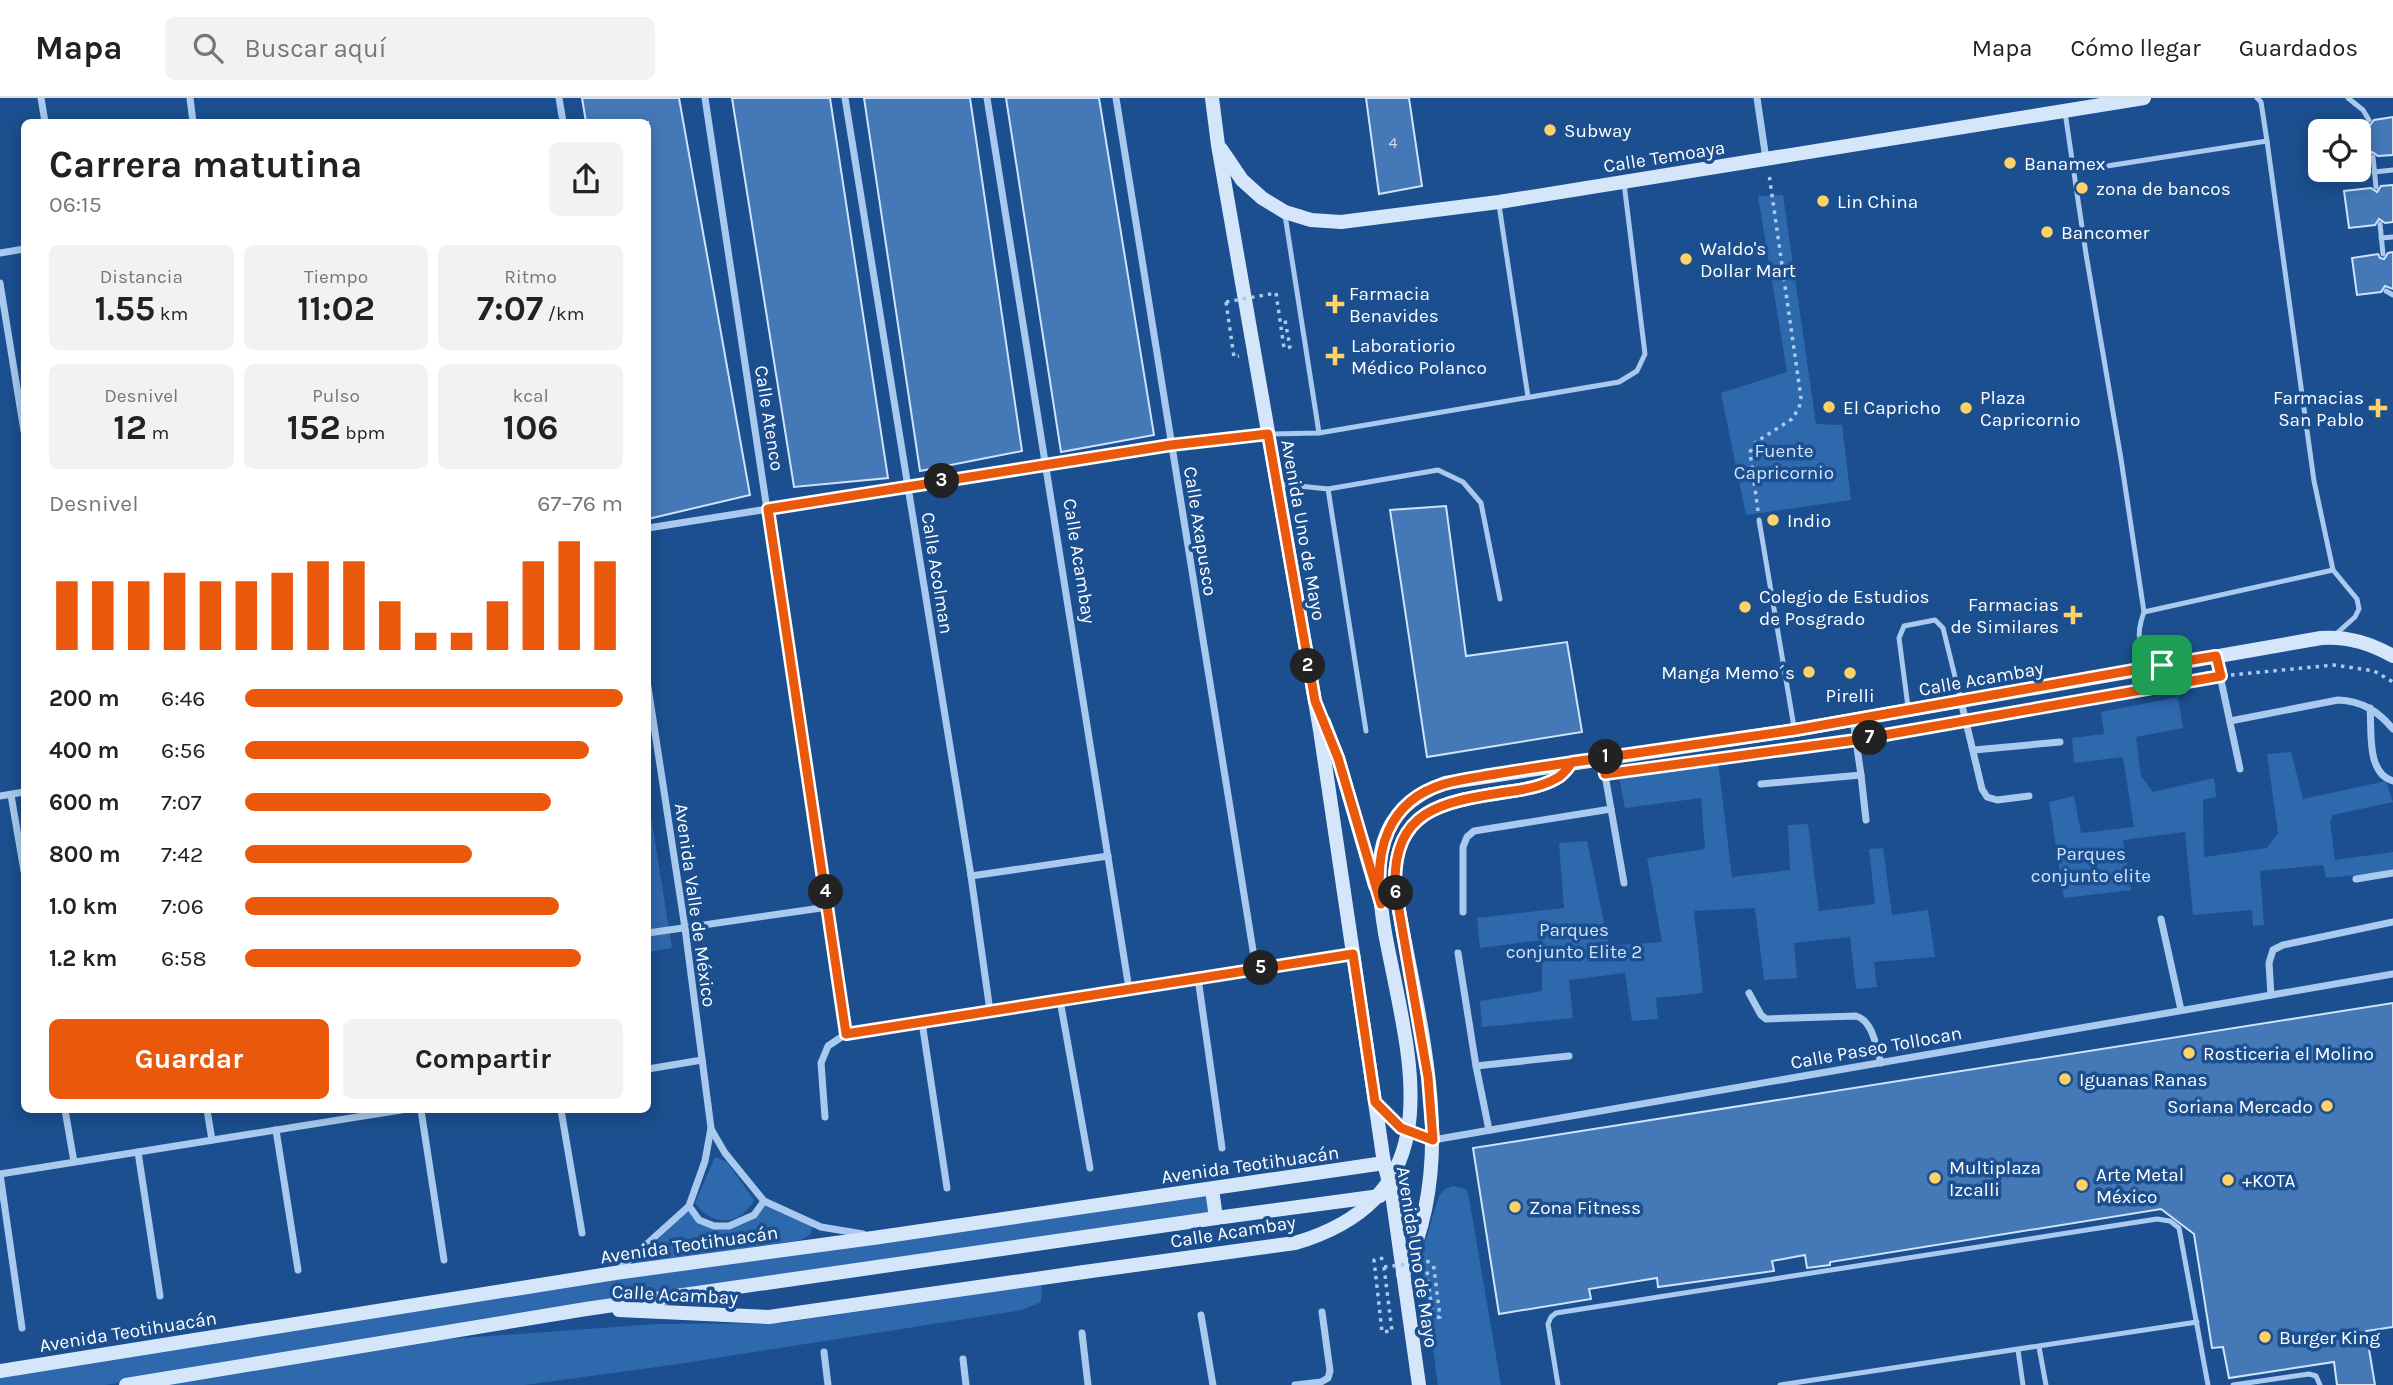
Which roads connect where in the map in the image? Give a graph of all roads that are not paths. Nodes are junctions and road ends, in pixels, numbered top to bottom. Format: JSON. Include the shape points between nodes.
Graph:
{"nodes":[{"id":1,"x":41,"y":98,"type":"edge"},
{"id":2,"x":190,"y":98,"type":"edge"},
{"id":3,"x":559,"y":98,"type":"edge"},
{"id":4,"x":705,"y":98,"type":"edge"},
{"id":5,"x":845,"y":98,"type":"edge"},
{"id":6,"x":987,"y":98,"type":"edge"},
{"id":7,"x":1116,"y":98,"type":"edge"},
{"id":8,"x":1212,"y":98,"type":"edge"},
{"id":9,"x":1757,"y":98,"type":"edge"},
{"id":10,"x":2144,"y":98,"type":"edge"},
{"id":11,"x":2257,"y":98,"type":"edge"},
{"id":12,"x":2348,"y":98,"type":"edge"},
{"id":13,"x":2065,"y":110,"type":"junction"},
{"id":14,"x":44,"y":119,"type":"edge"},
{"id":15,"x":193,"y":119,"type":"edge"},
{"id":16,"x":562,"y":119,"type":"edge"},
{"id":17,"x":2368,"y":119,"type":"edge"},
{"id":18,"x":2267,"y":141,"type":"junction"},
{"id":19,"x":1218,"y":145,"type":"junction"},
{"id":20,"x":2373,"y":157,"type":"dead end"},
{"id":21,"x":1766,"y":159,"type":"junction"},
{"id":22,"x":2393,"y":170,"type":"edge"},
{"id":23,"x":2075,"y":171,"type":"junction"},
{"id":24,"x":2374,"y":172,"type":"junction"},
{"id":25,"x":1624,"y":182,"type":"junction"},
{"id":26,"x":2376,"y":187,"type":"dead end"},
{"id":27,"x":1499,"y":202,"type":"junction"},
{"id":28,"x":1284,"y":212,"type":"junction"},
{"id":29,"x":2380,"y":224,"type":"dead end"},
{"id":30,"x":2393,"y":237,"type":"edge"},
{"id":31,"x":2381,"y":238,"type":"junction"},
{"id":32,"x":21,"y":250,"type":"edge"},
{"id":33,"x":0,"y":253,"type":"edge"},
{"id":34,"x":2383,"y":254,"type":"dead end"},
{"id":35,"x":0,"y":283,"type":"edge"},
{"id":36,"x":2386,"y":291,"type":"dead end"},
{"id":37,"x":2393,"y":295,"type":"edge"},
{"id":38,"x":1528,"y":397,"type":"junction"},
{"id":39,"x":21,"y":412,"type":"edge"},
{"id":40,"x":1319,"y":433,"type":"junction"},
{"id":41,"x":1268,"y":434,"type":"junction"},
{"id":42,"x":1171,"y":445,"type":"junction"},
{"id":43,"x":1044,"y":465,"type":"junction"},
{"id":44,"x":1277,"y":483,"type":"junction"},
{"id":45,"x":908,"y":487,"type":"junction"},
{"id":46,"x":1328,"y":489,"type":"junction"},
{"id":47,"x":768,"y":509,"type":"junction"},
{"id":48,"x":1759,"y":520,"type":"road end"},
{"id":49,"x":651,"y":528,"type":"edge"},
{"id":50,"x":2333,"y":570,"type":"junction"},
{"id":51,"x":1500,"y":598,"type":"dead end"},
{"id":52,"x":2144,"y":612,"type":"junction"},
{"id":53,"x":2332,"y":637,"type":"junction"},
{"id":54,"x":2216,"y":656,"type":"junction"},
{"id":55,"x":2393,"y":656,"type":"edge"},
{"id":56,"x":2162,"y":665,"type":"junction"},
{"id":57,"x":1315,"y":701,"type":"junction"},
{"id":58,"x":1961,"y":701,"type":"junction"},
{"id":59,"x":2370,"y":708,"type":"junction"},
{"id":60,"x":1908,"y":710,"type":"junction"},
{"id":61,"x":651,"y":711,"type":"edge"},
{"id":62,"x":1853,"y":720,"type":"junction"},
{"id":63,"x":2230,"y":721,"type":"junction"},
{"id":64,"x":2393,"y":729,"type":"edge"},
{"id":65,"x":1795,"y":730,"type":"junction"},
{"id":66,"x":1366,"y":731,"type":"dead end"},
{"id":67,"x":2060,"y":742,"type":"dead end"},
{"id":68,"x":1974,"y":750,"type":"junction"},
{"id":69,"x":1602,"y":758,"type":"junction"},
{"id":70,"x":1572,"y":762,"type":"junction"},
{"id":71,"x":2240,"y":769,"type":"dead end"},
{"id":72,"x":1861,"y":775,"type":"junction"},
{"id":73,"x":2393,"y":782,"type":"edge"},
{"id":74,"x":1761,"y":784,"type":"dead end"},
{"id":75,"x":21,"y":793,"type":"edge"},
{"id":76,"x":11,"y":795,"type":"junction"},
{"id":77,"x":0,"y":796,"type":"edge"},
{"id":78,"x":2029,"y":796,"type":"dead end"},
{"id":79,"x":1611,"y":809,"type":"junction"},
{"id":80,"x":1866,"y":820,"type":"dead end"},
{"id":81,"x":21,"y":853,"type":"edge"},
{"id":82,"x":1108,"y":856,"type":"junction"},
{"id":83,"x":2393,"y":873,"type":"edge"},
{"id":84,"x":971,"y":876,"type":"junction"},
{"id":85,"x":2356,"y":879,"type":"dead end"},
{"id":86,"x":1624,"y":883,"type":"dead end"},
{"id":87,"x":1381,"y":904,"type":"junction"},
{"id":88,"x":828,"y":907,"type":"junction"},
{"id":89,"x":1463,"y":912,"type":"dead end"},
{"id":90,"x":2161,"y":919,"type":"dead end"},
{"id":91,"x":2393,"y":922,"type":"edge"},
{"id":92,"x":685,"y":928,"type":"junction"},
{"id":93,"x":651,"y":933,"type":"edge"},
{"id":94,"x":1458,"y":953,"type":"dead end"},
{"id":95,"x":1353,"y":954,"type":"junction"},
{"id":96,"x":1256,"y":969,"type":"junction"},
{"id":97,"x":2393,"y":974,"type":"edge"},
{"id":98,"x":1198,"y":978,"type":"junction"},
{"id":99,"x":1129,"y":989,"type":"junction"},
{"id":100,"x":1749,"y":993,"type":"dead end"},
{"id":101,"x":2271,"y":995,"type":"junction"},
{"id":102,"x":1060,"y":1000,"type":"junction"},
{"id":103,"x":2182,"y":1010,"type":"junction"},
{"id":104,"x":990,"y":1011,"type":"junction"},
{"id":105,"x":922,"y":1022,"type":"junction"},
{"id":106,"x":846,"y":1034,"type":"junction"},
{"id":107,"x":1569,"y":1056,"type":"dead end"},
{"id":108,"x":702,"y":1060,"type":"junction"},
{"id":109,"x":1881,"y":1063,"type":"junction"},
{"id":110,"x":1476,"y":1066,"type":"junction"},
{"id":111,"x":651,"y":1068,"type":"edge"},
{"id":112,"x":1375,"y":1102,"type":"junction"},
{"id":113,"x":66,"y":1113,"type":"edge"},
{"id":114,"x":208,"y":1113,"type":"edge"},
{"id":115,"x":354,"y":1113,"type":"edge"},
{"id":116,"x":421,"y":1113,"type":"edge"},
{"id":117,"x":562,"y":1113,"type":"edge"},
{"id":118,"x":825,"y":1118,"type":"dead end"},
{"id":119,"x":711,"y":1128,"type":"junction"},
{"id":120,"x":276,"y":1130,"type":"junction"},
{"id":121,"x":1489,"y":1130,"type":"junction"},
{"id":122,"x":212,"y":1140,"type":"junction"},
{"id":123,"x":1433,"y":1140,"type":"junction"},
{"id":124,"x":1222,"y":1148,"type":"dead end"},
{"id":125,"x":138,"y":1152,"type":"junction"},
{"id":126,"x":74,"y":1162,"type":"junction"},
{"id":127,"x":1384,"y":1163,"type":"junction"},
{"id":128,"x":1090,"y":1168,"type":"dead end"},
{"id":129,"x":0,"y":1174,"type":"edge"},
{"id":130,"x":947,"y":1188,"type":"dead end"},
{"id":131,"x":1212,"y":1189,"type":"junction"},
{"id":132,"x":1392,"y":1194,"type":"junction"},
{"id":133,"x":764,"y":1201,"type":"junction"},
{"id":134,"x":688,"y":1206,"type":"junction"},
{"id":135,"x":1216,"y":1218,"type":"junction"},
{"id":136,"x":582,"y":1233,"type":"dead end"},
{"id":137,"x":880,"y":1237,"type":"junction"},
{"id":138,"x":444,"y":1260,"type":"dead end"},
{"id":139,"x":298,"y":1270,"type":"dead end"},
{"id":140,"x":615,"y":1273,"type":"junction"},
{"id":141,"x":1403,"y":1274,"type":"junction"},
{"id":142,"x":160,"y":1296,"type":"dead end"},
{"id":143,"x":586,"y":1309,"type":"junction"},
{"id":144,"x":1322,"y":1312,"type":"dead end"},
{"id":145,"x":1201,"y":1315,"type":"dead end"},
{"id":146,"x":2197,"y":1322,"type":"junction"},
{"id":147,"x":22,"y":1328,"type":"dead end"},
{"id":148,"x":1082,"y":1333,"type":"dead end"},
{"id":149,"x":2039,"y":1347,"type":"junction"},
{"id":150,"x":2018,"y":1350,"type":"junction"},
{"id":151,"x":824,"y":1352,"type":"dead end"},
{"id":152,"x":963,"y":1359,"type":"dead end"},
{"id":153,"x":0,"y":1371,"type":"edge"},
{"id":154,"x":1823,"y":1382,"type":"edge"},
{"id":155,"x":1805,"y":1384,"type":"edge"},
{"id":156,"x":126,"y":1385,"type":"edge"},
{"id":157,"x":828,"y":1385,"type":"edge"},
{"id":158,"x":966,"y":1385,"type":"edge"},
{"id":159,"x":1088,"y":1385,"type":"edge"},
{"id":160,"x":1213,"y":1385,"type":"edge"},
{"id":161,"x":1295,"y":1385,"type":"edge"},
{"id":162,"x":1419,"y":1385,"type":"edge"},
{"id":163,"x":1558,"y":1385,"type":"edge"},
{"id":164,"x":1780,"y":1385,"type":"edge"},
{"id":165,"x":2023,"y":1385,"type":"edge"},
{"id":166,"x":2046,"y":1385,"type":"edge"},
{"id":167,"x":2207,"y":1385,"type":"edge"},
{"id":168,"x":2233,"y":1385,"type":"edge"},
{"id":169,"x":2320,"y":1385,"type":"edge"}],
"edges":[{"from":1,"to":14,"type":"street"},
{"from":2,"to":15,"type":"street"},
{"from":3,"to":16,"type":"street"},
{"from":4,"to":47,"type":"street","name":"Calle Atenco"},
{"from":5,"to":45,"type":"street","name":"Calle Acolman"},
{"from":6,"to":43,"type":"street","name":"Calle Acambay"},
{"from":7,"to":42,"type":"street","name":"Calle Axapusco"},
{"from":8,"to":19,"type":"main road","name":"Avenida Uno de Mayo"},
{"from":9,"to":21,"type":"street"},
{"from":10,"to":13,"type":"main road","name":"Calle Temoaya"},
{"from":11,"to":18,"type":"lane"},
{"from":12,"to":17,"type":"lane"},
{"from":13,"to":21,"type":"main road","name":"Calle Temoaya"},
{"from":13,"to":23,"type":"lane"},
{"from":18,"to":23,"type":"lane"},
{"from":18,"to":50,"type":"lane","via":[[2314,481]]},
{"from":19,"to":28,"type":"main road","name":"Calle Temoaya","via":[[1242,180]]},
{"from":19,"to":41,"type":"main road","name":"Avenida Uno de Mayo"},
{"from":20,"to":24,"type":"lane"},
{"from":21,"to":25,"type":"main road","name":"Calle Temoaya"},
{"from":22,"to":24,"type":"lane"},
{"from":23,"to":52,"type":"lane"},
{"from":24,"to":26,"type":"lane"},
{"from":25,"to":27,"type":"main road","name":"Calle Temoaya"},
{"from":25,"to":38,"type":"lane","via":[[1645,354],[1637,371],[1619,382]]},
{"from":27,"to":28,"type":"main road","name":"Calle Temoaya","via":[[1341,222]]},
{"from":27,"to":38,"type":"lane"},
{"from":28,"to":40,"type":"lane"},
{"from":29,"to":31,"type":"lane"},
{"from":30,"to":31,"type":"lane"},
{"from":31,"to":34,"type":"lane"},
{"from":32,"to":33,"type":"street"},
{"from":35,"to":39,"type":"street"},
{"from":36,"to":37,"type":"lane"},
{"from":38,"to":40,"type":"lane"},
{"from":40,"to":41,"type":"lane"},
{"from":41,"to":42,"type":"street"},
{"from":41,"to":44,"type":"main road","name":"Avenida Uno de Mayo"},
{"from":42,"to":43,"type":"street"},
{"from":42,"to":96,"type":"street","name":"Calle Axapusco"},
{"from":43,"to":45,"type":"street"},
{"from":43,"to":82,"type":"street","name":"Calle Acambay"},
{"from":44,"to":46,"type":"lane"},
{"from":44,"to":57,"type":"main road","name":"Avenida Uno de Mayo"},
{"from":45,"to":47,"type":"street"},
{"from":45,"to":84,"type":"street","name":"Calle Acolman"},
{"from":46,"to":51,"type":"lane","via":[[1437,470],[1463,482],[1481,503]]},
{"from":46,"to":66,"type":"lane"},
{"from":47,"to":49,"type":"street"},
{"from":47,"to":88,"type":"street","name":"Calle Atenco"},
{"from":48,"to":65,"type":"lane"},
{"from":50,"to":52,"type":"lane"},
{"from":50,"to":53,"type":"lane","via":[[2357,599],[2359,609]]},
{"from":52,"to":56,"type":"lane","via":[[2138,637]]},
{"from":53,"to":54,"type":"main road","name":"Calle Acambay"},
{"from":53,"to":55,"type":"main road","name":"Calle Acambay","via":[[2358,641]]},
{"from":54,"to":56,"type":"main road","name":"Calle Acambay"},
{"from":54,"to":63,"type":"street"},
{"from":56,"to":58,"type":"main road","name":"Calle Acambay"},
{"from":57,"to":87,"type":"main road","via":[[1338,758]]},
{"from":57,"to":95,"type":"main road","name":"Avenida Uno de Mayo"},
{"from":58,"to":60,"type":"main road","name":"Calle Acambay"},
{"from":58,"to":60,"type":"lane","via":[[1943,628],[1935,620],[1904,626],[1899,638]]},
{"from":58,"to":68,"type":"street"},
{"from":59,"to":63,"type":"street","via":[[2338,700]]},
{"from":59,"to":64,"type":"street"},
{"from":59,"to":73,"type":"street","via":[[2374,763],[2379,773]]},
{"from":60,"to":62,"type":"main road","name":"Calle Acambay"},
{"from":61,"to":92,"type":"street","name":"Avenida Valle de México"},
{"from":62,"to":65,"type":"main road","name":"Calle Acambay"},
{"from":62,"to":72,"type":"street"},
{"from":63,"to":71,"type":"street"},
{"from":65,"to":69,"type":"main road","name":"Calle Acambay"},
{"from":67,"to":68,"type":"street"},
{"from":68,"to":78,"type":"street","via":[[1987,797]]},
{"from":69,"to":70,"type":"main road","name":"Calle Acambay"},
{"from":69,"to":79,"type":"street"},
{"from":70,"to":87,"type":"main road","name":"Calle Acambay","via":[[1445,783],[1408,803],[1392,821],[1382,847]]},
{"from":70,"to":123,"type":"main road","via":[[1560,777],[1544,784],[1436,807],[1412,826],[1400,848],[1395,887],[1428,1077]]},
{"from":72,"to":74,"type":"street"},
{"from":72,"to":80,"type":"street"},
{"from":75,"to":76,"type":"street"},
{"from":76,"to":77,"type":"street"},
{"from":76,"to":81,"type":"street"},
{"from":79,"to":86,"type":"street"},
{"from":79,"to":89,"type":"street","via":[[1474,831],[1463,847]]},
{"from":82,"to":84,"type":"street"},
{"from":82,"to":99,"type":"street","name":"Calle Acambay"},
{"from":83,"to":85,"type":"street"},
{"from":84,"to":104,"type":"street","name":"Calle Acolman"},
{"from":87,"to":143,"type":"main road","name":"Calle Acambay","bridge":true,"via":[[1410,1067],[1408,1136],[1386,1184],[1359,1212],[1328,1231],[1295,1243],[769,1317]]},
{"from":88,"to":92,"type":"street"},
{"from":88,"to":106,"type":"street","name":"Calle Atenco"},
{"from":90,"to":103,"type":"street"},
{"from":91,"to":101,"type":"street","via":[[2273,950]]},
{"from":92,"to":93,"type":"street"},
{"from":92,"to":108,"type":"street","name":"Avenida Valle de México"},
{"from":94,"to":110,"type":"street"},
{"from":95,"to":96,"type":"street"},
{"from":95,"to":112,"type":"main road","name":"Avenida Uno de Mayo"},
{"from":96,"to":98,"type":"street"},
{"from":97,"to":101,"type":"street","name":"Calle Paseo Tollocan"},
{"from":98,"to":99,"type":"street"},
{"from":98,"to":124,"type":"street"},
{"from":99,"to":102,"type":"street"},
{"from":100,"to":109,"type":"street","via":[[1766,1019],[1864,1018]]},
{"from":101,"to":103,"type":"street","name":"Calle Paseo Tollocan"},
{"from":102,"to":104,"type":"street"},
{"from":102,"to":128,"type":"street"},
{"from":103,"to":109,"type":"street","name":"Calle Paseo Tollocan"},
{"from":104,"to":105,"type":"street"},
{"from":105,"to":106,"type":"street"},
{"from":105,"to":130,"type":"street"},
{"from":106,"to":118,"type":"street","via":[[828,1046],[821,1063]]},
{"from":107,"to":110,"type":"street"},
{"from":108,"to":111,"type":"street"},
{"from":108,"to":119,"type":"street","name":"Avenida Valle de México"},
{"from":109,"to":121,"type":"street","name":"Calle Paseo Tollocan"},
{"from":110,"to":121,"type":"street"},
{"from":112,"to":123,"type":"street","via":[[1401,1128]]},
{"from":112,"to":127,"type":"main road","name":"Avenida Uno de Mayo"},
{"from":113,"to":126,"type":"street"},
{"from":114,"to":122,"type":"street"},
{"from":115,"to":120,"type":"street"},
{"from":116,"to":138,"type":"street"},
{"from":117,"to":136,"type":"street"},
{"from":119,"to":133,"type":"street","name":"Avenida Valle de México"},
{"from":119,"to":134,"type":"street","name":"Avenida Valle de México","via":[[705,1161]]},
{"from":120,"to":122,"type":"street"},
{"from":120,"to":139,"type":"street"},
{"from":121,"to":123,"type":"street","name":"Calle Paseo Tollocan"},
{"from":122,"to":125,"type":"street"},
{"from":123,"to":141,"type":"main road","via":[[1419,1236]]},
{"from":125,"to":126,"type":"street"},
{"from":125,"to":142,"type":"street"},
{"from":126,"to":129,"type":"street"},
{"from":127,"to":131,"type":"main road","name":"Avenida Teotihuacán"},
{"from":127,"to":132,"type":"main road","name":"Avenida Uno de Mayo"},
{"from":129,"to":147,"type":"street"},
{"from":131,"to":135,"type":"main road"},
{"from":131,"to":137,"type":"main road","name":"Avenida Teotihuacán"},
{"from":132,"to":135,"type":"main road"},
{"from":132,"to":141,"type":"main road","name":"Avenida Uno de Mayo"},
{"from":133,"to":134,"type":"street","via":[[754,1214],[729,1226],[699,1220]]},
{"from":133,"to":137,"type":"street","name":"Avenida Valle de México","via":[[821,1227]]},
{"from":134,"to":140,"type":"street","name":"Avenida Valle de México"},
{"from":135,"to":143,"type":"main road"},
{"from":137,"to":140,"type":"main road","name":"Avenida Teotihuacán"},
{"from":140,"to":153,"type":"main road","name":"Avenida Teotihuacán"},
{"from":141,"to":162,"type":"main road","name":"Avenida Uno de Mayo"},
{"from":143,"to":156,"type":"main road"},
{"from":144,"to":161,"type":"street","via":[[1328,1378]]},
{"from":145,"to":160,"type":"street"},
{"from":146,"to":149,"type":"lane"},
{"from":146,"to":163,"type":"lane","via":[[2179,1228],[2157,1219],[1556,1313],[1548,1324]]},
{"from":146,"to":167,"type":"lane"},
{"from":148,"to":159,"type":"street"},
{"from":149,"to":150,"type":"lane"},
{"from":149,"to":166,"type":"lane"},
{"from":150,"to":154,"type":"lane"},
{"from":150,"to":165,"type":"lane"},
{"from":151,"to":157,"type":"street"},
{"from":152,"to":158,"type":"street"},
{"from":154,"to":155,"type":"lane"},
{"from":155,"to":164,"type":"lane"},
{"from":168,"to":169,"type":"lane","via":[[2309,1374],[2316,1376]]}]}
